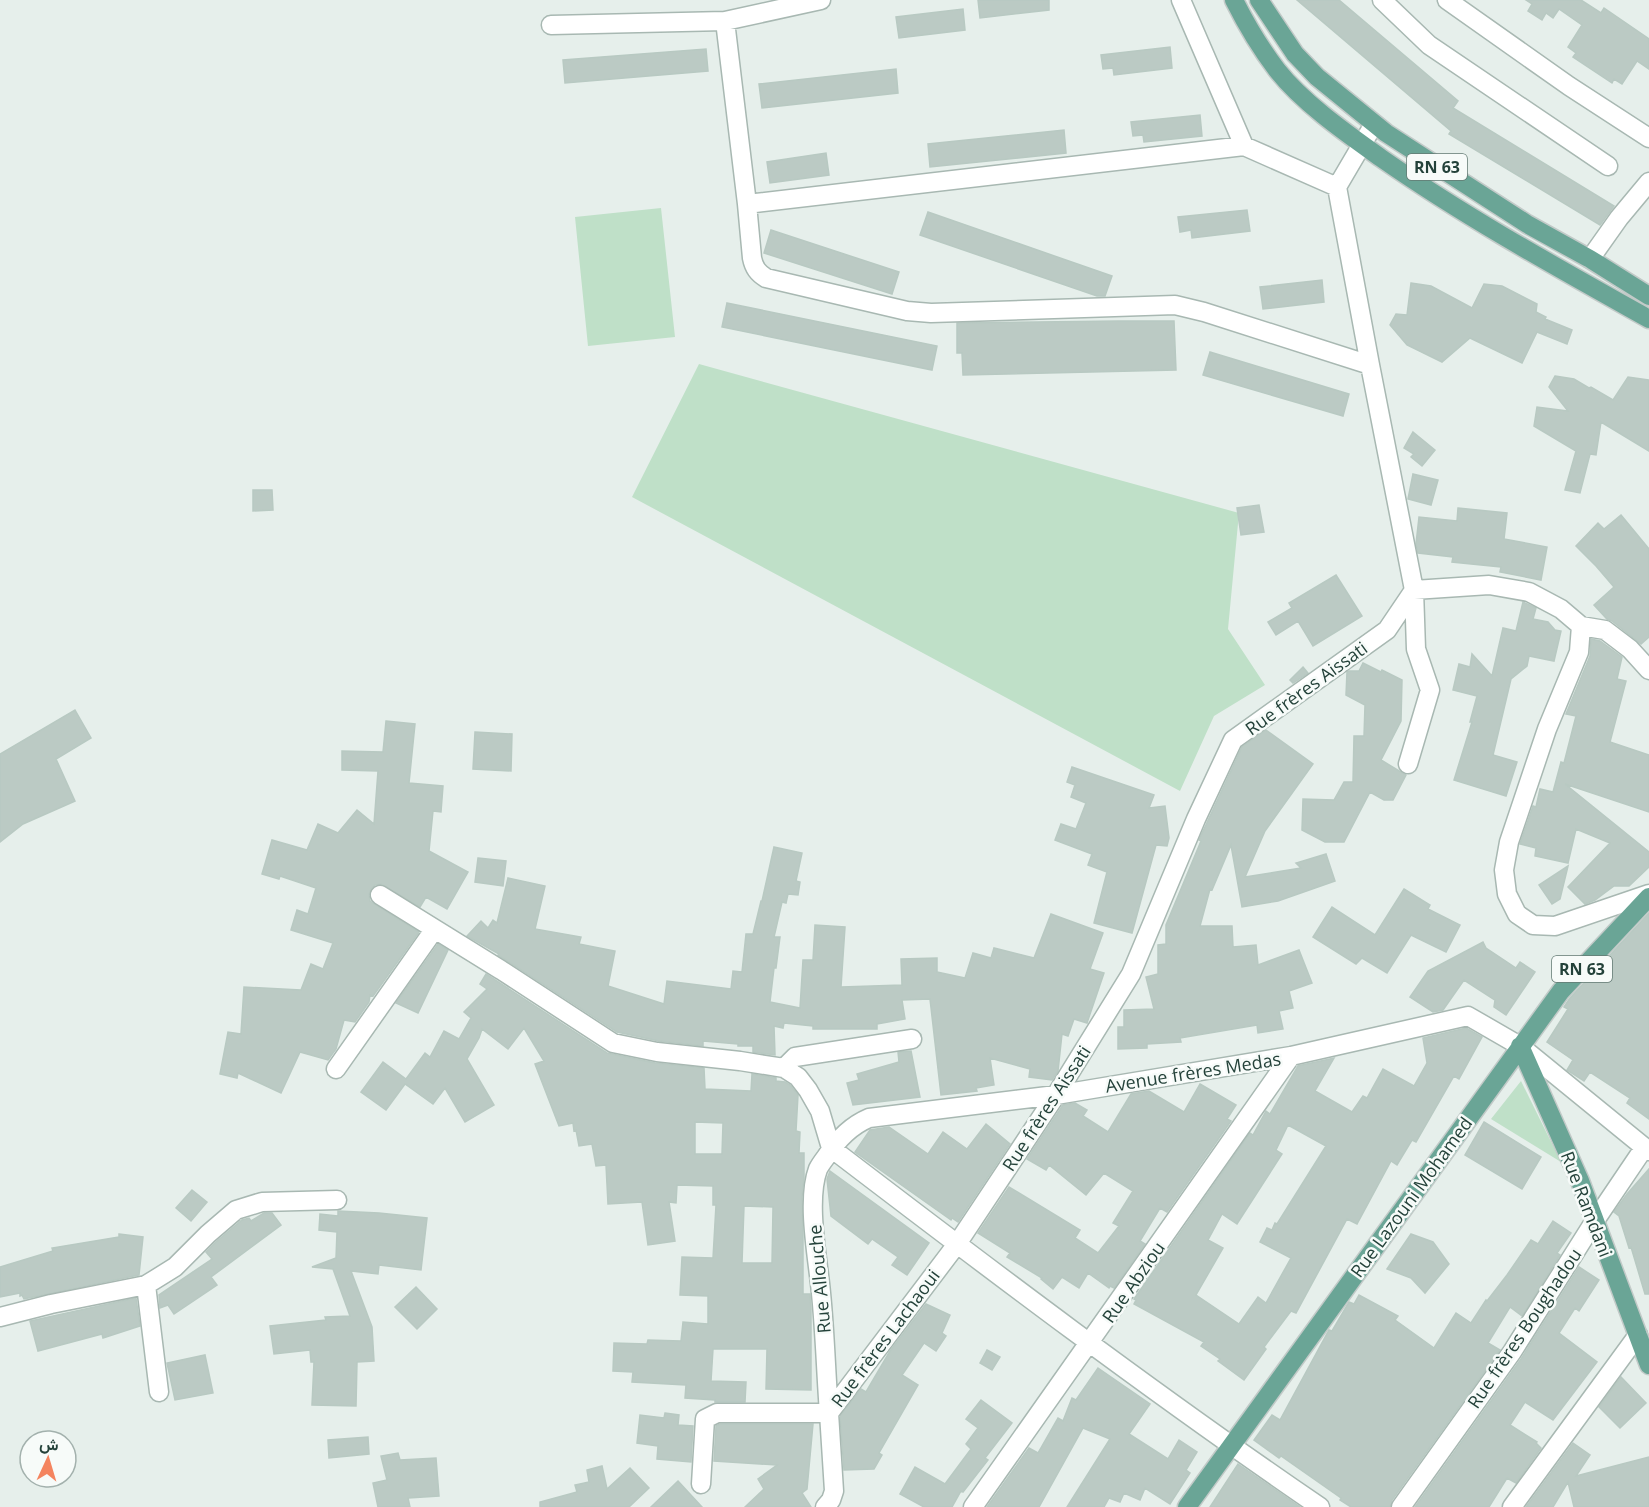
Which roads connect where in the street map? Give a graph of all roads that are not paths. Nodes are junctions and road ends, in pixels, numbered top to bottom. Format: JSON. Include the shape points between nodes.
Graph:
{"nodes":[{"id":1,"x":821,"y":0,"type":"edge"},
{"id":2,"x":1181,"y":0,"type":"edge"},
{"id":3,"x":1234,"y":0,"type":"edge"},
{"id":4,"x":1258,"y":0,"type":"edge"},
{"id":5,"x":1382,"y":0,"type":"edge"},
{"id":6,"x":1447,"y":0,"type":"edge"},
{"id":7,"x":724,"y":21,"type":"junction"},
{"id":8,"x":551,"y":25,"type":"dead end"},
{"id":9,"x":1374,"y":124,"type":"junction"},
{"id":10,"x":1649,"y":138,"type":"edge"},
{"id":11,"x":1362,"y":144,"type":"junction"},
{"id":12,"x":1244,"y":146,"type":"junction"},
{"id":13,"x":1608,"y":166,"type":"dead end"},
{"id":14,"x":1649,"y":182,"type":"edge"},
{"id":15,"x":1337,"y":187,"type":"junction"},
{"id":16,"x":747,"y":204,"type":"junction"},
{"id":17,"x":1590,"y":259,"type":"junction"},
{"id":18,"x":1649,"y":296,"type":"edge"},
{"id":19,"x":1649,"y":319,"type":"edge"},
{"id":20,"x":1370,"y":365,"type":"junction"},
{"id":21,"x":1414,"y":590,"type":"junction"},
{"id":22,"x":1581,"y":626,"type":"junction"},
{"id":23,"x":1649,"y":670,"type":"edge"},
{"id":24,"x":1408,"y":764,"type":"dead end"},
{"id":25,"x":380,"y":895,"type":"dead end"},
{"id":26,"x":1649,"y":896,"type":"edge"},
{"id":27,"x":434,"y":930,"type":"junction"},
{"id":28,"x":912,"y":1039,"type":"dead end"},
{"id":29,"x":1520,"y":1046,"type":"junction"},
{"id":30,"x":1291,"y":1056,"type":"junction"},
{"id":31,"x":336,"y":1068,"type":"dead end"},
{"id":32,"x":784,"y":1068,"type":"junction"},
{"id":33,"x":1056,"y":1095,"type":"junction"},
{"id":34,"x":831,"y":1148,"type":"junction"},
{"id":35,"x":1647,"y":1149,"type":"edge"},
{"id":36,"x":337,"y":1200,"type":"dead end"},
{"id":37,"x":1594,"y":1222,"type":"junction"},
{"id":38,"x":957,"y":1244,"type":"junction"},
{"id":39,"x":146,"y":1285,"type":"junction"},
{"id":40,"x":0,"y":1317,"type":"edge"},
{"id":41,"x":1638,"y":1335,"type":"junction"},
{"id":42,"x":1089,"y":1344,"type":"junction"},
{"id":43,"x":1649,"y":1365,"type":"edge"},
{"id":44,"x":159,"y":1392,"type":"dead end"},
{"id":45,"x":829,"y":1413,"type":"junction"},
{"id":46,"x":1231,"y":1446,"type":"junction"},
{"id":47,"x":701,"y":1484,"type":"dead end"},
{"id":48,"x":825,"y":1507,"type":"edge"},
{"id":49,"x":973,"y":1507,"type":"edge"},
{"id":50,"x":1187,"y":1507,"type":"edge"},
{"id":51,"x":1320,"y":1507,"type":"edge"},
{"id":52,"x":1401,"y":1507,"type":"edge"},
{"id":53,"x":1512,"y":1507,"type":"edge"}],
"edges":[{"from":1,"to":7,"type":"street"},
{"from":2,"to":12,"type":"street"},
{"from":3,"to":11,"type":"main road","via":[[1278,71]]},
{"from":4,"to":9,"type":"main road","number":"RN 63","via":[[1295,54]]},
{"from":5,"to":13,"type":"street","via":[[1429,45]]},
{"from":6,"to":10,"type":"street"},
{"from":7,"to":8,"type":"street"},
{"from":7,"to":16,"type":"street"},
{"from":9,"to":11,"type":"street"},
{"from":9,"to":17,"type":"main road","number":"RN 63","via":[[1527,224]]},
{"from":11,"to":15,"type":"street"},
{"from":11,"to":19,"type":"main road","via":[[1497,233]]},
{"from":12,"to":15,"type":"street"},
{"from":12,"to":16,"type":"street"},
{"from":14,"to":17,"type":"street"},
{"from":15,"to":20,"type":"street"},
{"from":16,"to":20,"type":"street","via":[[754,266],[775,281],[931,314],[1175,305]]},
{"from":17,"to":18,"type":"main road","number":"RN 63"},
{"from":20,"to":21,"type":"street"},
{"from":21,"to":22,"type":"street","via":[[1489,585],[1529,592],[1561,609]]},
{"from":21,"to":24,"type":"street","via":[[1416,650],[1430,690]]},
{"from":21,"to":33,"type":"street","name":"Rue frères Aissati","via":[[1387,630],[1233,740],[1131,974]]},
{"from":22,"to":23,"type":"street","via":[[1605,630]]},
{"from":22,"to":26,"type":"street","via":[[1579,652],[1547,729],[1509,842],[1503,870],[1508,894],[1517,914],[1533,925],[1555,926]]},
{"from":25,"to":27,"type":"street"},
{"from":26,"to":29,"type":"main road","name":"Rue Lazouni Mohamed","number":"RN 63","via":[[1561,991]]},
{"from":27,"to":31,"type":"street"},
{"from":27,"to":32,"type":"street","via":[[613,1043]]},
{"from":28,"to":32,"type":"street","via":[[795,1057]]},
{"from":29,"to":30,"type":"street","name":"Avenue frères Medas","via":[[1468,1016]]},
{"from":29,"to":35,"type":"street","name":"Avenue frères Medas"},
{"from":29,"to":37,"type":"main road","name":"Rue Ramdani"},
{"from":29,"to":46,"type":"main road","name":"Rue Lazouni Mohamed"},
{"from":30,"to":33,"type":"street","name":"Avenue frères Medas"},
{"from":30,"to":42,"type":"street","name":"Rue Abziou"},
{"from":32,"to":34,"type":"street","via":[[798,1077],[812,1097]]},
{"from":33,"to":34,"type":"street","name":"Avenue frères Medas","via":[[869,1118],[849,1129]]},
{"from":33,"to":38,"type":"street","name":"Rue frères Aissati"},
{"from":34,"to":38,"type":"street"},
{"from":34,"to":45,"type":"street","name":"Rue Allouche","via":[[818,1168],[813,1216]]},
{"from":35,"to":37,"type":"street","name":"Rue frères Boughadou"},
{"from":36,"to":39,"type":"street","via":[[262,1202],[236,1210],[175,1267]]},
{"from":37,"to":41,"type":"main road","name":"Rue Ramdani"},
{"from":37,"to":52,"type":"street","name":"Rue frères Boughadou","via":[[1512,1352]]},
{"from":38,"to":42,"type":"street"},
{"from":38,"to":45,"type":"street","name":"Rue frères Lachaoui"},
{"from":39,"to":40,"type":"street"},
{"from":39,"to":44,"type":"street"},
{"from":41,"to":43,"type":"main road","name":"Rue Ramdani"},
{"from":41,"to":53,"type":"street"},
{"from":42,"to":46,"type":"street"},
{"from":42,"to":49,"type":"street","name":"Rue Abziou"},
{"from":45,"to":47,"type":"street","via":[[711,1415],[705,1419]]},
{"from":45,"to":48,"type":"street","name":"Rue frères Lachaoui","via":[[834,1491]]},
{"from":46,"to":50,"type":"main road","name":"Rue Lazouni Mohamed"},
{"from":46,"to":51,"type":"street"}]}
